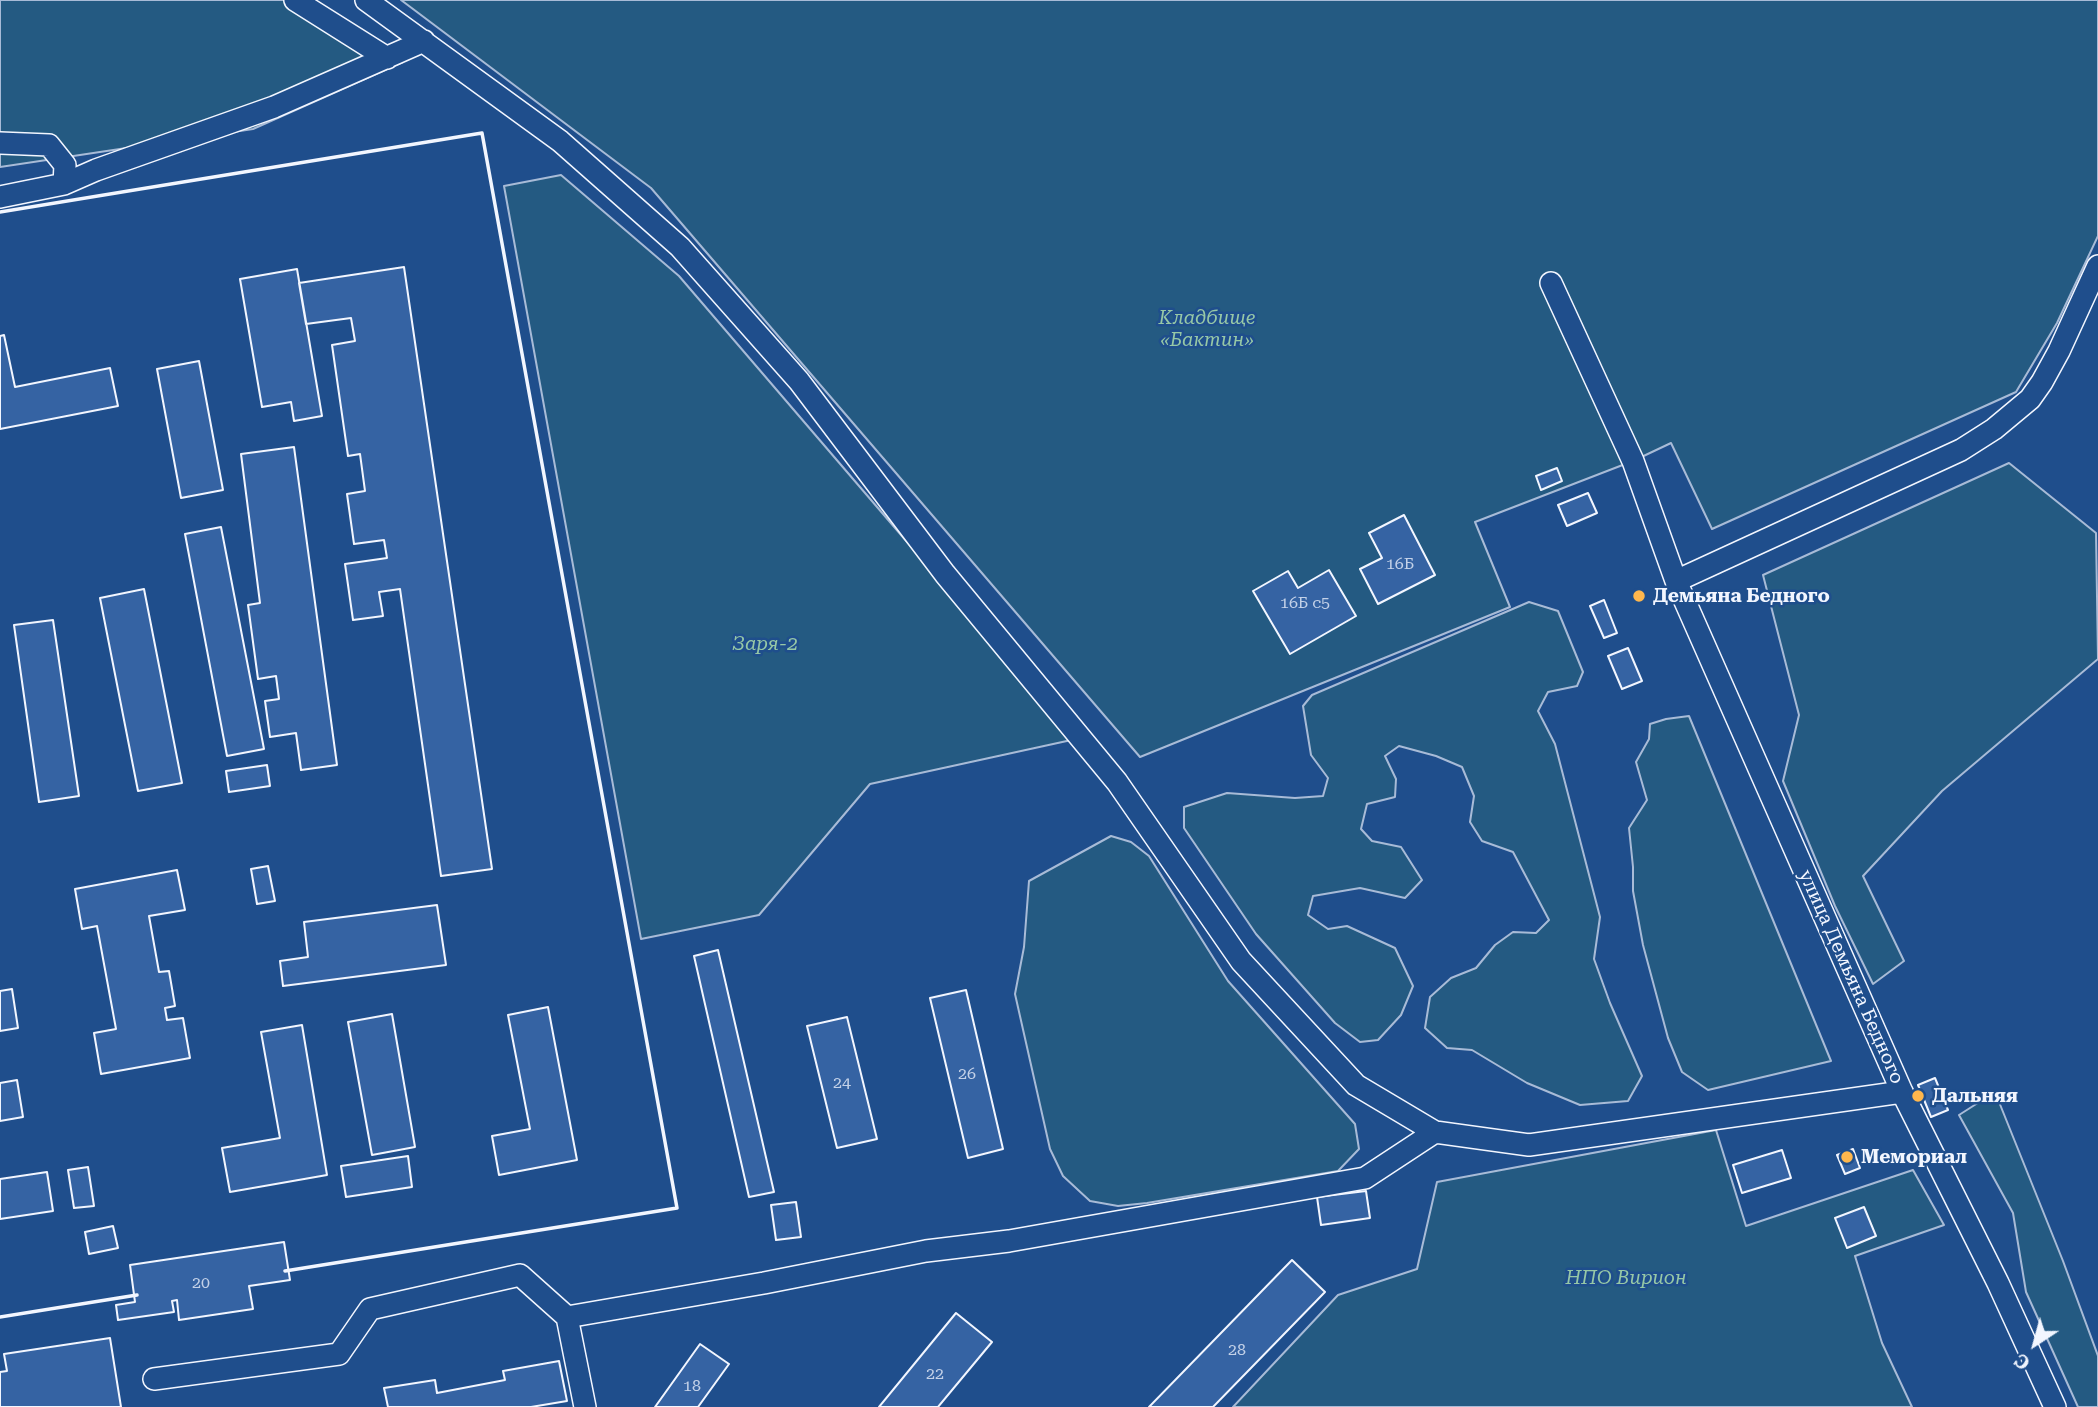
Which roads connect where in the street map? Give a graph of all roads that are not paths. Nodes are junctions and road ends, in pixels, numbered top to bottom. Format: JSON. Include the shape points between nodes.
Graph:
{"nodes":[{"id":1,"x":295,"y":0,"type":"edge"},
{"id":2,"x":366,"y":0,"type":"edge"},
{"id":3,"x":424,"y":41,"type":"junction"},
{"id":4,"x":387,"y":58,"type":"junction"},
{"id":5,"x":0,"y":143,"type":"edge"},
{"id":6,"x":64,"y":184,"type":"junction"},
{"id":7,"x":0,"y":197,"type":"edge"},
{"id":8,"x":2098,"y":266,"type":"edge"},
{"id":9,"x":1551,"y":283,"type":"dead end"},
{"id":10,"x":1676,"y":581,"type":"junction"},
{"id":11,"x":1902,"y":1092,"type":"junction"},
{"id":12,"x":1435,"y":1132,"type":"junction"},
{"id":13,"x":567,"y":1317,"type":"junction"},
{"id":14,"x":154,"y":1379,"type":"dead end"},
{"id":15,"x":585,"y":1407,"type":"edge"},
{"id":16,"x":2055,"y":1407,"type":"edge"}],
"edges":[{"from":1,"to":4,"type":"street"},
{"from":2,"to":3,"type":"street"},
{"from":3,"to":4,"type":"street"},
{"from":3,"to":12,"type":"street","via":[[560,141],[680,247],[799,381],[945,573],[1117,782],[1241,961],[1356,1085]]},
{"from":4,"to":6,"type":"street","via":[[274,107]]},
{"from":5,"to":6,"type":"street","via":[[49,145],[65,165]]},
{"from":6,"to":7,"type":"street"},
{"from":8,"to":10,"type":"street","via":[[2042,382],[1994,429],[1961,450]]},
{"from":9,"to":10,"type":"street","name":"улица Демьяна Бедного","via":[[1633,461]]},
{"from":10,"to":11,"type":"street","name":"улица Демьяна Бедного"},
{"from":11,"to":12,"type":"street","via":[[1529,1145]]},
{"from":11,"to":16,"type":"street","name":"улица Демьяна Бедного"},
{"from":12,"to":13,"type":"street","via":[[1365,1178]]},
{"from":13,"to":14,"type":"street","via":[[520,1275],[370,1309],[339,1354]]},
{"from":13,"to":15,"type":"street"}]}
